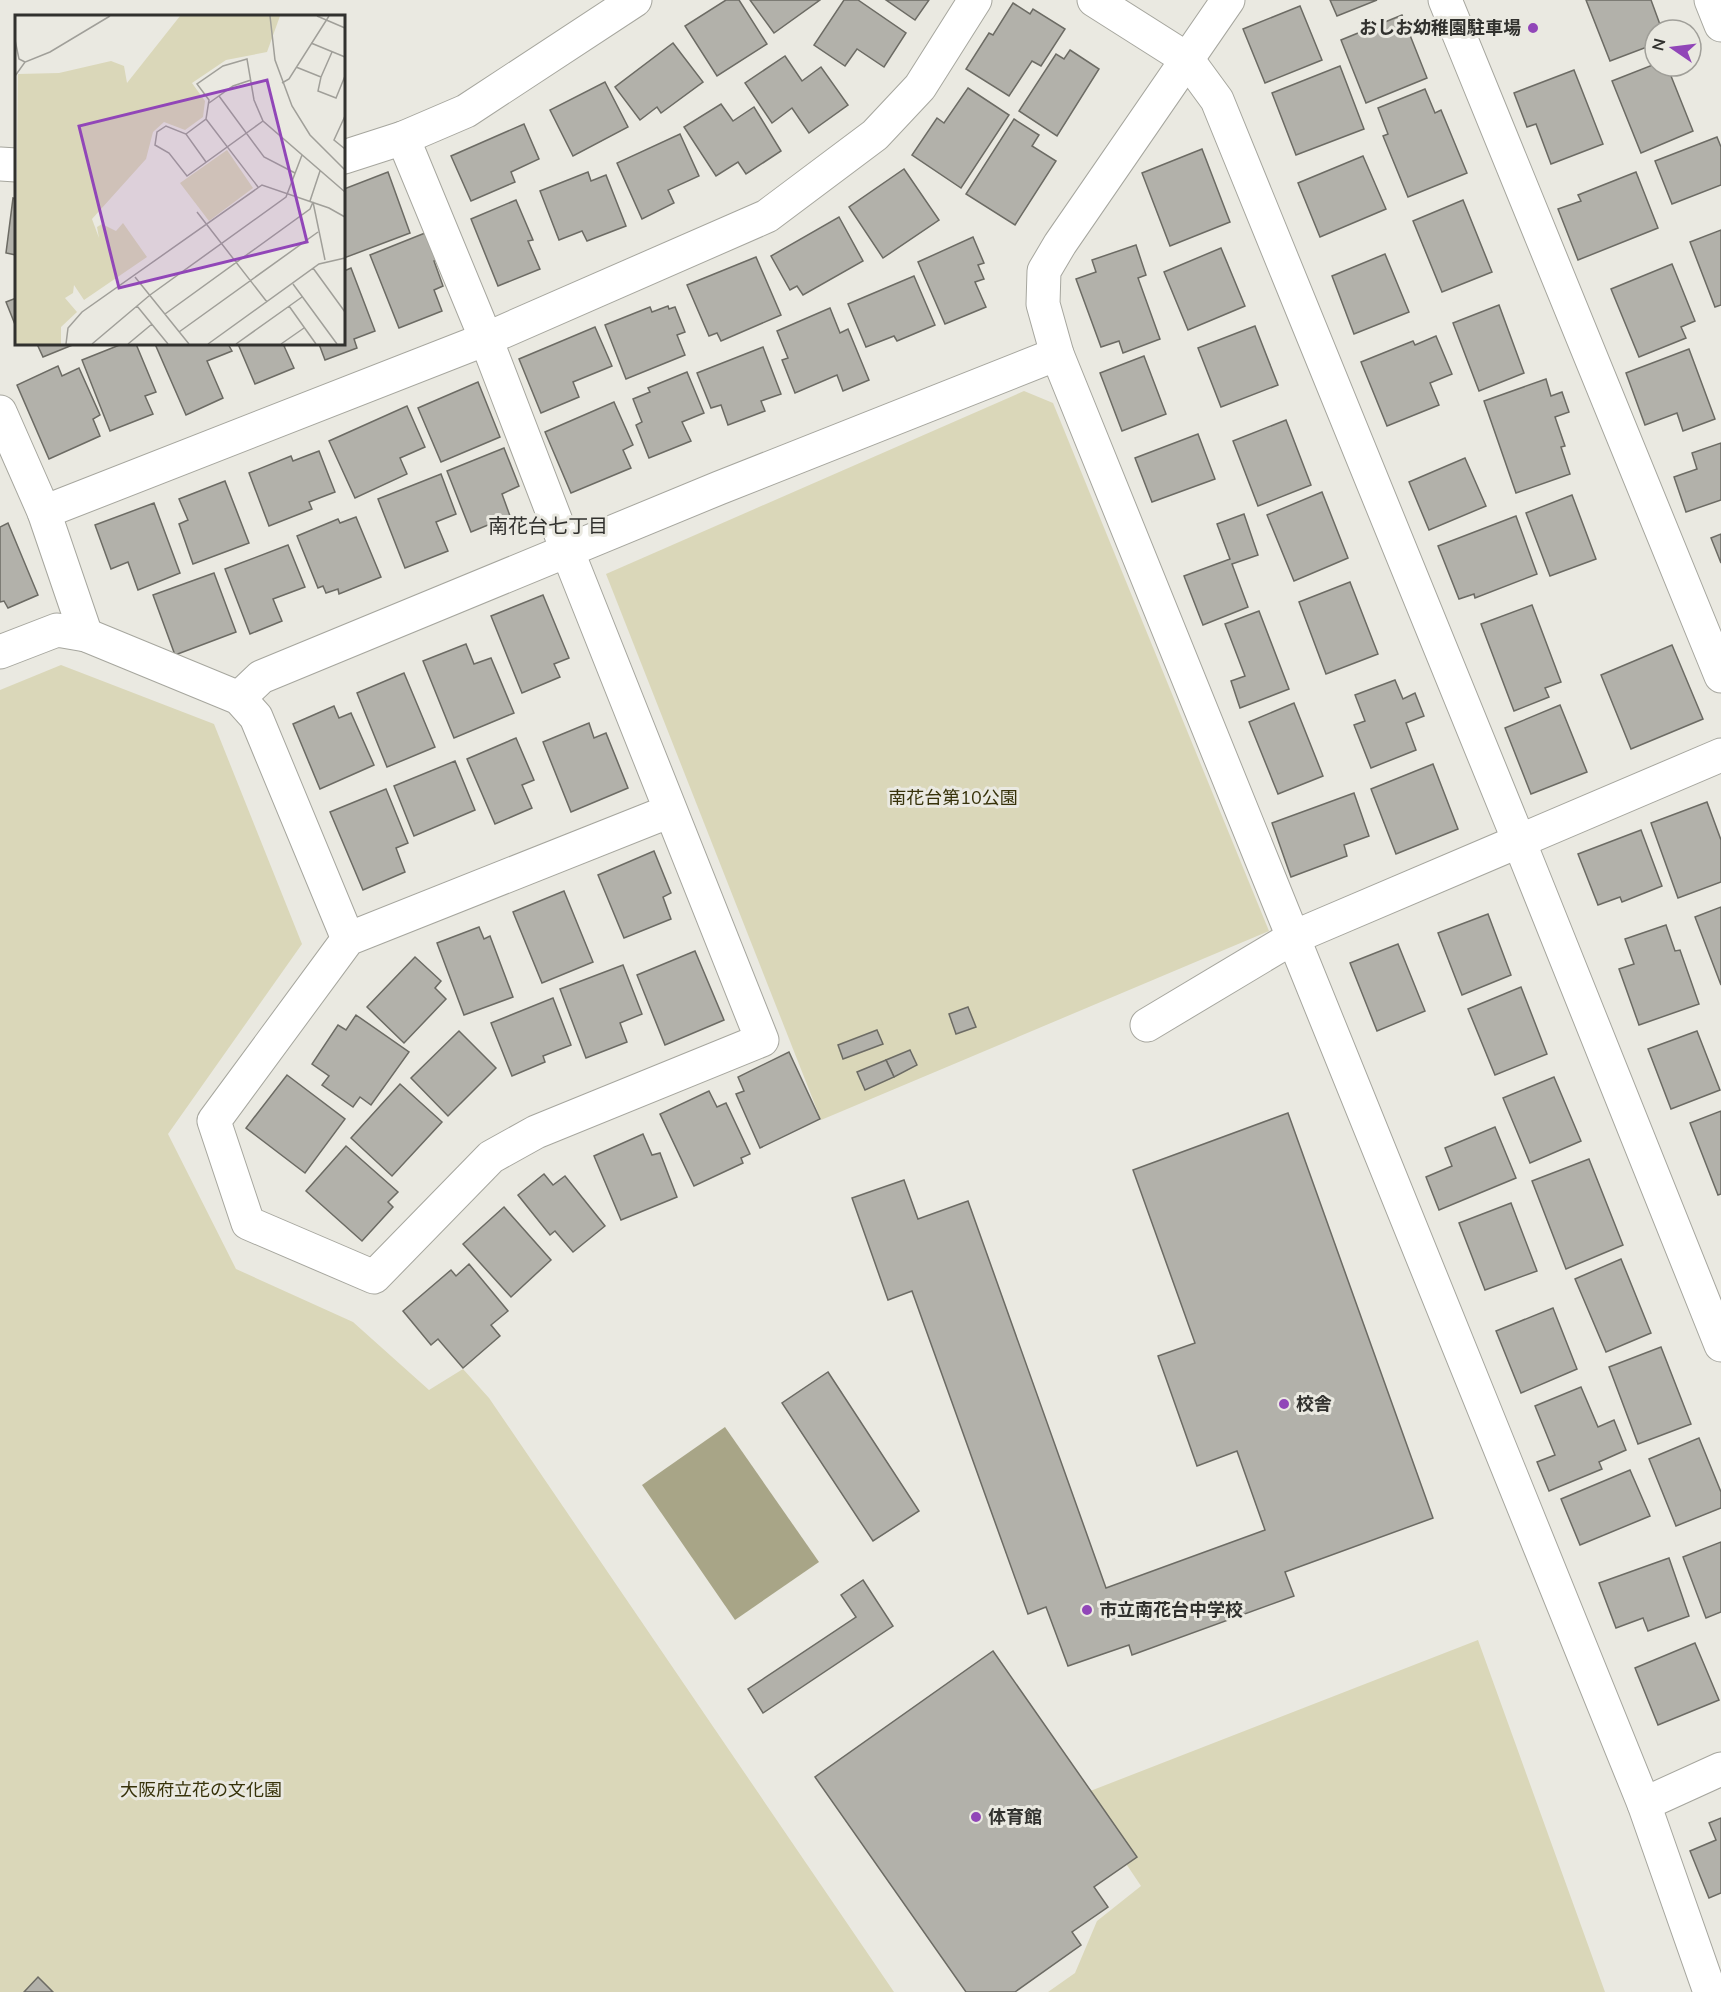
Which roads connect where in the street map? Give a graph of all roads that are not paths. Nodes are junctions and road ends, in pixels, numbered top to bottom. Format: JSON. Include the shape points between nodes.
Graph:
{"nodes":[{"id":1,"x":635,"y":0,"type":"edge"},
{"id":2,"x":975,"y":0,"type":"edge"},
{"id":3,"x":1094,"y":0,"type":"edge"},
{"id":4,"x":1228,"y":0,"type":"edge"},
{"id":5,"x":1445,"y":0,"type":"edge"},
{"id":6,"x":1711,"y":0,"type":"edge"},
{"id":7,"x":1721,"y":25,"type":"edge"},
{"id":8,"x":1187,"y":58,"type":"junction"},
{"id":9,"x":403,"y":138,"type":"junction"},
{"id":10,"x":345,"y":157,"type":"edge"},
{"id":11,"x":0,"y":164,"type":"edge"},
{"id":12,"x":15,"y":165,"type":"edge"},
{"id":13,"x":486,"y":339,"type":"junction"},
{"id":14,"x":1057,"y":354,"type":"junction"},
{"id":15,"x":0,"y":412,"type":"edge"},
{"id":16,"x":44,"y":512,"type":"junction"},
{"id":17,"x":567,"y":550,"type":"junction"},
{"id":18,"x":86,"y":635,"type":"junction"},
{"id":19,"x":0,"y":652,"type":"edge"},
{"id":20,"x":1721,"y":676,"type":"edge"},
{"id":21,"x":239,"y":698,"type":"junction"},
{"id":22,"x":1721,"y":755,"type":"edge"},
{"id":23,"x":670,"y":811,"type":"junction"},
{"id":24,"x":1519,"y":841,"type":"junction"},
{"id":25,"x":1294,"y":937,"type":"junction"},
{"id":26,"x":348,"y":939,"type":"junction"},
{"id":27,"x":1147,"y":1025,"type":"dead end"},
{"id":28,"x":1721,"y":1346,"type":"edge"},
{"id":29,"x":1721,"y":1769,"type":"edge"},
{"id":30,"x":1644,"y":1804,"type":"junction"},
{"id":31,"x":1710,"y":1992,"type":"edge"}],
"edges":[{"from":1,"to":9,"type":"street","via":[[466,111]]},
{"from":2,"to":13,"type":"street","via":[[920,87],[874,135],[767,216]]},
{"from":3,"to":8,"type":"street"},
{"from":4,"to":8,"type":"street"},
{"from":5,"to":20,"type":"street"},
{"from":6,"to":7,"type":"street"},
{"from":8,"to":14,"type":"street","via":[[1044,271],[1043,304]]},
{"from":8,"to":24,"type":"street","via":[[1217,100]]},
{"from":9,"to":10,"type":"street"},
{"from":9,"to":13,"type":"street"},
{"from":11,"to":12,"type":"street"},
{"from":13,"to":16,"type":"street"},
{"from":13,"to":17,"type":"street"},
{"from":14,"to":17,"type":"street"},
{"from":14,"to":25,"type":"street"},
{"from":15,"to":16,"type":"street"},
{"from":16,"to":18,"type":"street"},
{"from":17,"to":21,"type":"street","via":[[261,677]]},
{"from":17,"to":23,"type":"street"},
{"from":18,"to":19,"type":"street","via":[[57,630]]},
{"from":18,"to":21,"type":"street"},
{"from":21,"to":26,"type":"street","via":[[256,717]]},
{"from":22,"to":24,"type":"street"},
{"from":23,"to":26,"type":"street"},
{"from":23,"to":26,"type":"street","via":[[762,1040],[536,1132],[490,1157],[374,1277],[248,1223],[214,1121]]},
{"from":24,"to":25,"type":"street"},
{"from":24,"to":28,"type":"street"},
{"from":25,"to":27,"type":"street"},
{"from":25,"to":30,"type":"street"},
{"from":29,"to":30,"type":"street"},
{"from":30,"to":31,"type":"street"}]}
